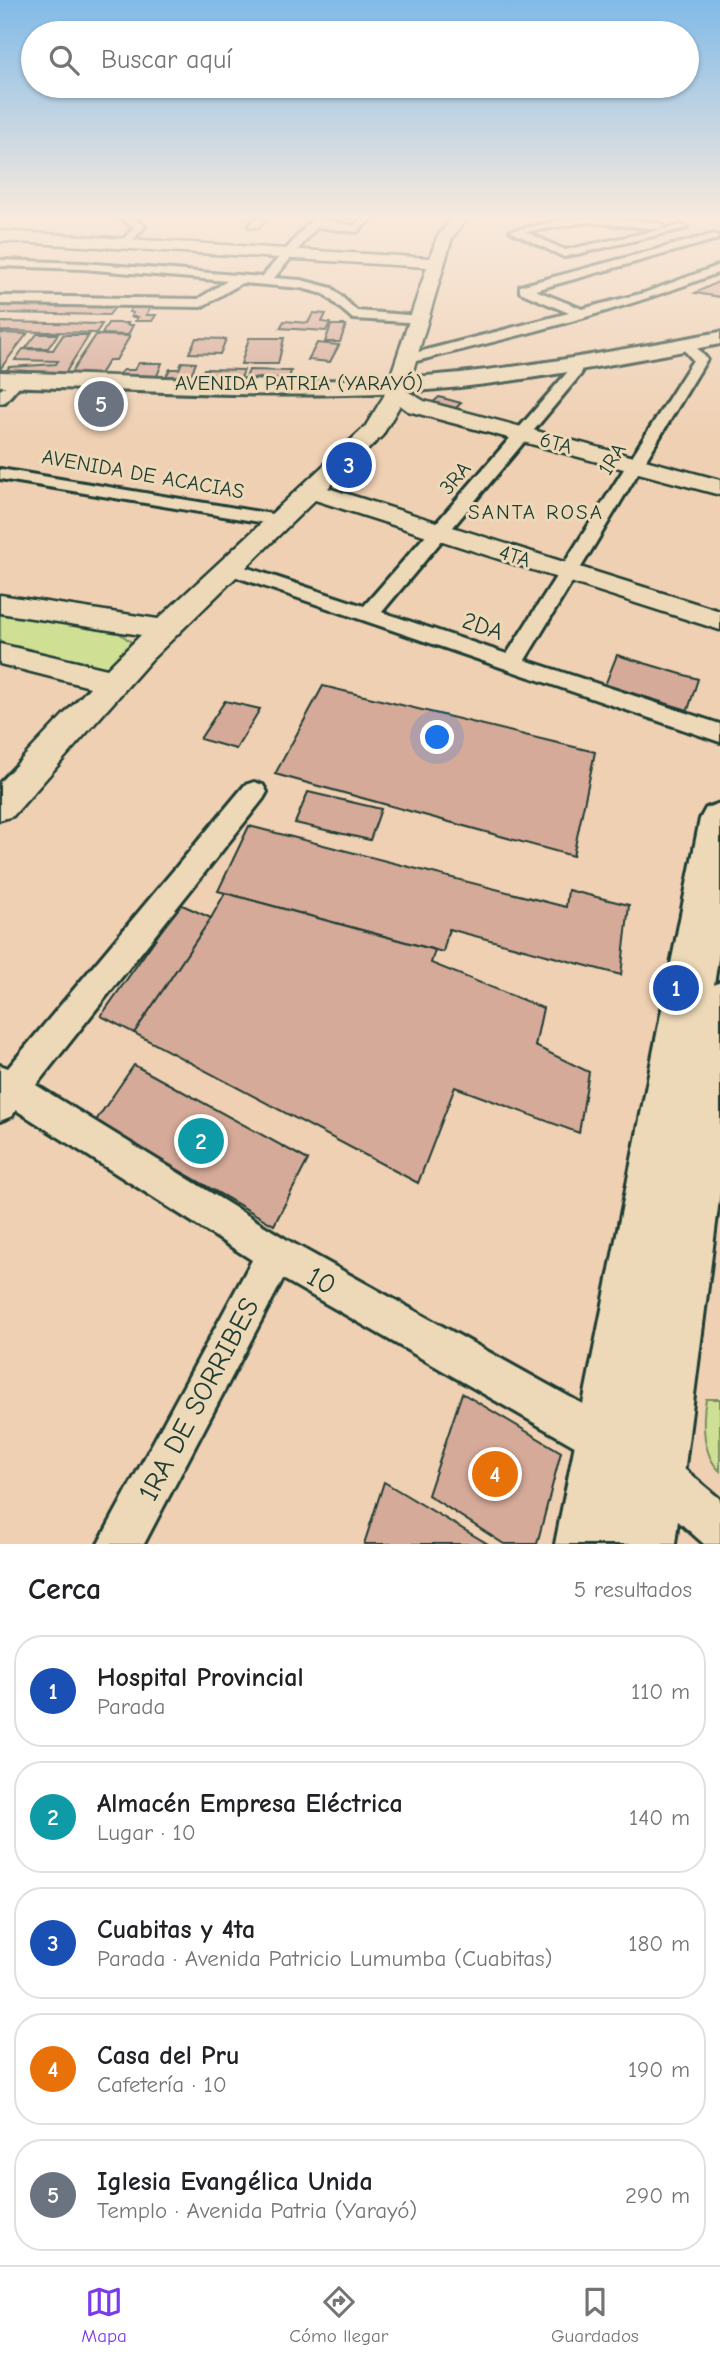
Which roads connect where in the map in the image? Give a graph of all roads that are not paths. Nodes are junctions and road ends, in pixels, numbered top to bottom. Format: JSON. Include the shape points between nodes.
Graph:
{"nodes":[{"id":1,"x":221,"y":290,"type":"edge"},
{"id":2,"x":322,"y":290,"type":"edge"},
{"id":3,"x":428,"y":290,"type":"edge"},
{"id":4,"x":526,"y":290,"type":"edge"},
{"id":5,"x":663,"y":290,"type":"edge"},
{"id":6,"x":99,"y":291,"type":"dead end"},
{"id":7,"x":0,"y":300,"type":"edge"},
{"id":8,"x":91,"y":302,"type":"junction"},
{"id":9,"x":584,"y":315,"type":"junction"},
{"id":10,"x":420,"y":320,"type":"junction"},
{"id":11,"x":720,"y":338,"type":"edge"},
{"id":12,"x":705,"y":354,"type":"edge"},
{"id":13,"x":408,"y":359,"type":"junction"},
{"id":14,"x":576,"y":371,"type":"junction"},
{"id":15,"x":3,"y":387,"type":"edge"},
{"id":16,"x":394,"y":395,"type":"junction"},
{"id":17,"x":522,"y":434,"type":"junction"},
{"id":18,"x":635,"y":465,"type":"junction"},
{"id":19,"x":0,"y":474,"type":"edge"},
{"id":20,"x":720,"y":488,"type":"edge"},
{"id":21,"x":311,"y":491,"type":"junction"},
{"id":22,"x":278,"y":520,"type":"junction"},
{"id":23,"x":439,"y":532,"type":"junction"},
{"id":24,"x":229,"y":568,"type":"junction"},
{"id":25,"x":568,"y":573,"type":"junction"},
{"id":26,"x":0,"y":604,"type":"edge"},
{"id":27,"x":368,"y":615,"type":"junction"},
{"id":28,"x":720,"y":621,"type":"edge"},
{"id":29,"x":163,"y":629,"type":"junction"},
{"id":30,"x":0,"y":654,"type":"edge"},
{"id":31,"x":512,"y":663,"type":"junction"},
{"id":32,"x":113,"y":682,"type":"junction"},
{"id":33,"x":720,"y":733,"type":"edge"},
{"id":34,"x":254,"y":792,"type":"dead end"},
{"id":35,"x":0,"y":806,"type":"edge"},
{"id":36,"x":720,"y":819,"type":"edge"},
{"id":37,"x":720,"y":1005,"type":"edge"},
{"id":38,"x":4,"y":1091,"type":"edge"},
{"id":39,"x":276,"y":1254,"type":"junction"},
{"id":40,"x":628,"y":1454,"type":"junction"},
{"id":41,"x":720,"y":1528,"type":"edge"},
{"id":42,"x":120,"y":1544,"type":"edge"},
{"id":43,"x":590,"y":1544,"type":"edge"},
{"id":44,"x":640,"y":1544,"type":"edge"}],
"edges":[{"from":1,"to":8,"type":"street","via":[[201,303]]},
{"from":2,"to":10,"type":"street","via":[[353,316]]},
{"from":3,"to":10,"type":"street"},
{"from":4,"to":9,"type":"street"},
{"from":5,"to":9,"type":"street"},
{"from":6,"to":8,"type":"street"},
{"from":7,"to":8,"type":"street"},
{"from":9,"to":13,"type":"street"},
{"from":10,"to":13,"type":"street"},
{"from":11,"to":16,"type":"main road","name":"AVENIDA PATRIA (YARAYÓ)"},
{"from":12,"to":14,"type":"main road","name":"AVENIDA PATRIA (YARAYÓ)"},
{"from":12,"to":18,"type":"street","name":"1RA"},
{"from":13,"to":16,"type":"street"},
{"from":14,"to":16,"type":"main road","name":"AVENIDA PATRIA (YARAYÓ)"},
{"from":14,"to":17,"type":"street","name":"3RA"},
{"from":15,"to":16,"type":"main road","name":"AVENIDA PATRIA (YARAYÓ)","via":[[323,387]]},
{"from":15,"to":16,"type":"main road","name":"AVENIDA PATRIA (YARAYÓ)"},
{"from":16,"to":17,"type":"street","name":"6TA","via":[[416,406]]},
{"from":16,"to":21,"type":"street","via":[[374,431]]},
{"from":17,"to":18,"type":"street","name":"6TA"},
{"from":17,"to":23,"type":"street","name":"3RA"},
{"from":18,"to":20,"type":"street","name":"6TA"},
{"from":18,"to":25,"type":"street","name":"1RA"},
{"from":19,"to":22,"type":"street","name":"AVENIDA DE ACACIAS"},
{"from":21,"to":22,"type":"street"},
{"from":21,"to":23,"type":"street","name":"4TA"},
{"from":22,"to":24,"type":"street"},
{"from":23,"to":25,"type":"street","name":"4TA"},
{"from":23,"to":27,"type":"street","name":"3RA"},
{"from":24,"to":27,"type":"street","name":"2DA"},
{"from":24,"to":29,"type":"street"},
{"from":25,"to":28,"type":"street","name":"4TA"},
{"from":25,"to":31,"type":"street","name":"1RA"},
{"from":26,"to":29,"type":"street"},
{"from":27,"to":31,"type":"street","name":"2DA"},
{"from":29,"to":32,"type":"street"},
{"from":30,"to":32,"type":"street"},
{"from":31,"to":33,"type":"street","name":"2DA"},
{"from":32,"to":35,"type":"street"},
{"from":34,"to":38,"type":"street"},
{"from":36,"to":40,"type":"main road"},
{"from":37,"to":40,"type":"main road","via":[[675,1320]]},
{"from":38,"to":39,"type":"street","name":"10"},
{"from":39,"to":40,"type":"street","name":"10"},
{"from":39,"to":42,"type":"street","name":"1RA DE SORRIBES"},
{"from":40,"to":41,"type":"street"},
{"from":40,"to":43,"type":"main road"},
{"from":40,"to":44,"type":"main road"}]}
